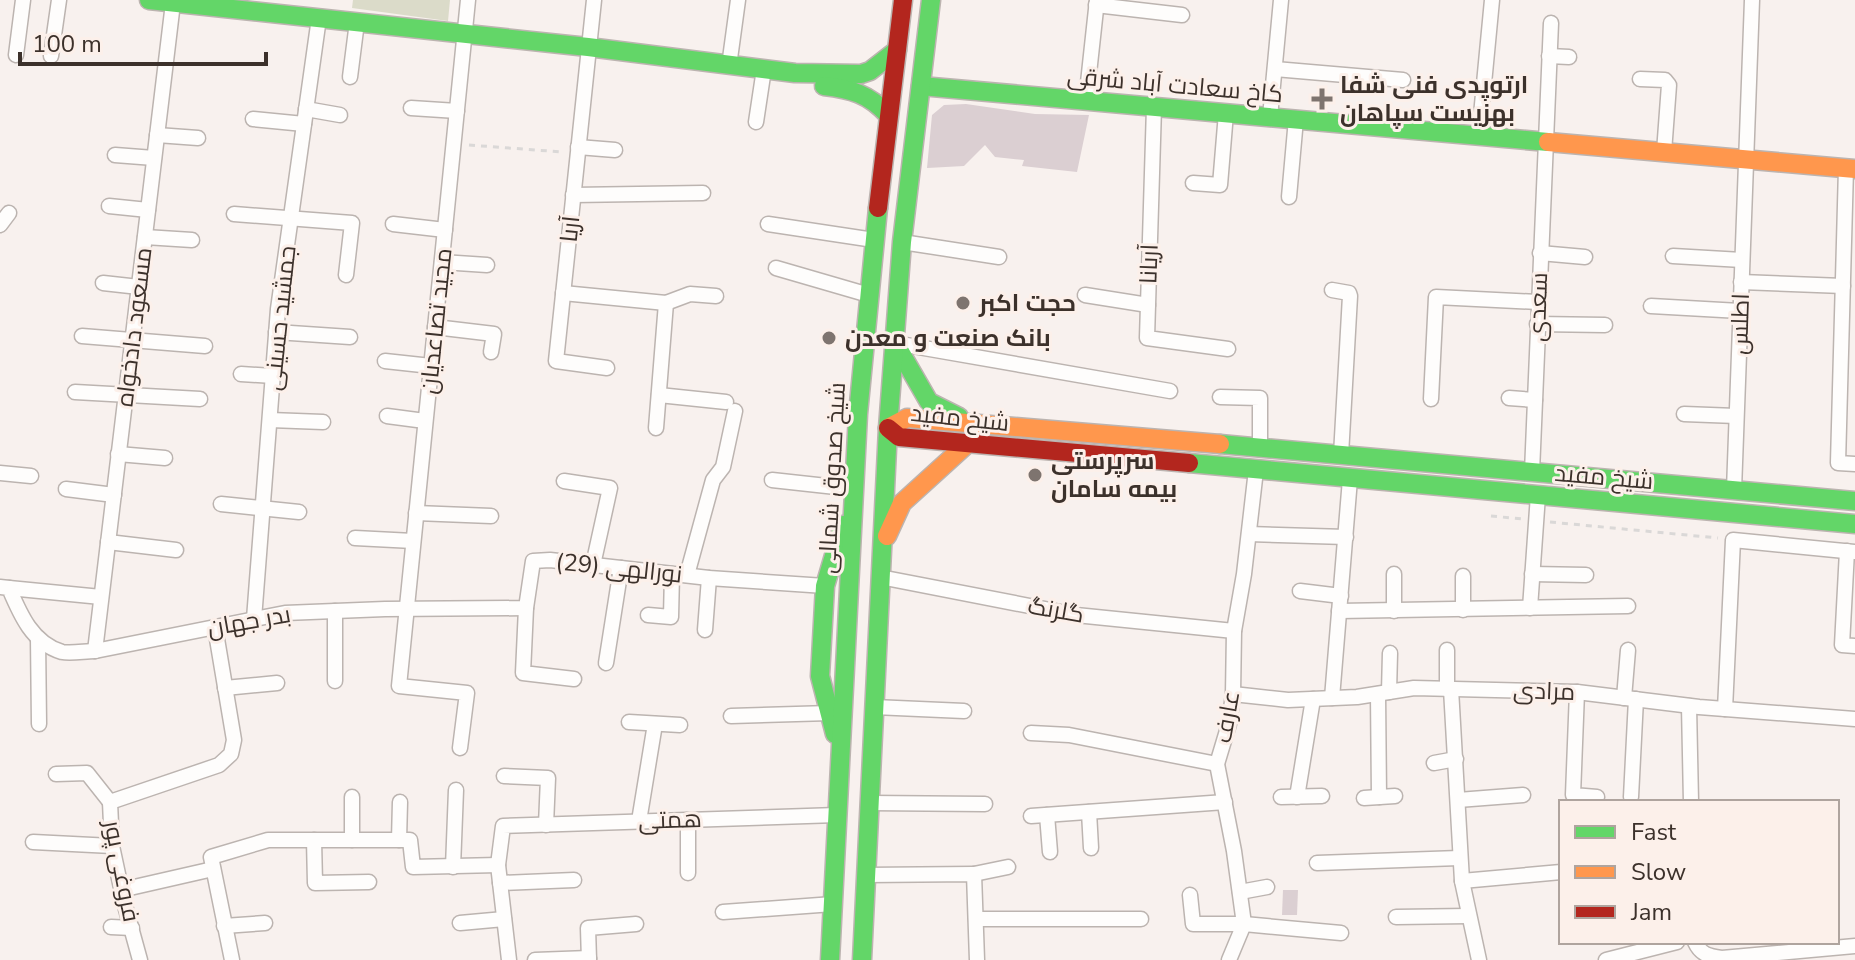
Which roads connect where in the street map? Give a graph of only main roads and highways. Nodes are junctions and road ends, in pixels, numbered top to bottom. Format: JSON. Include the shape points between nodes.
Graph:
{"nodes":[{"id":1,"x":149,"y":0,"type":"edge"},
{"id":2,"x":903,"y":0,"type":"edge"},
{"id":3,"x":931,"y":0,"type":"edge"},
{"id":4,"x":897,"y":50,"type":"junction"},
{"id":5,"x":795,"y":73,"type":"junction"},
{"id":6,"x":921,"y":86,"type":"junction"},
{"id":7,"x":888,"y":115,"type":"junction"},
{"id":8,"x":1851,"y":168,"type":"edge"},
{"id":9,"x":895,"y":343,"type":"junction"},
{"id":10,"x":967,"y":421,"type":"junction"},
{"id":11,"x":858,"y":426,"type":"junction"},
{"id":12,"x":888,"y":428,"type":"junction"},
{"id":13,"x":967,"y":444,"type":"junction"},
{"id":14,"x":854,"y":489,"type":"junction"},
{"id":15,"x":1736,"y":490,"type":"junction"},
{"id":16,"x":1781,"y":494,"type":"junction"},
{"id":17,"x":1855,"y":501,"type":"edge"},
{"id":18,"x":1733,"y":512,"type":"junction"},
{"id":19,"x":1780,"y":516,"type":"junction"},
{"id":20,"x":1855,"y":524,"type":"edge"},
{"id":21,"x":881,"y":548,"type":"junction"},
{"id":22,"x":840,"y":757,"type":"junction"},
{"id":23,"x":834,"y":868,"type":"junction"},
{"id":24,"x":866,"y":872,"type":"junction"},
{"id":25,"x":830,"y":960,"type":"edge"},
{"id":26,"x":862,"y":960,"type":"edge"}],
"edges":[{"from":1,"to":5,"type":"main road"},
{"from":2,"to":4,"type":"main road","name":"شیخ صدوق شمالی"},
{"from":3,"to":6,"type":"main road"},
{"from":4,"to":5,"type":"main road","via":[[861,74]]},
{"from":4,"to":7,"type":"main road","name":"شیخ صدوق شمالی"},
{"from":5,"to":7,"type":"main road","via":[[804,82],[862,91]]},
{"from":6,"to":8,"type":"main road","name":"کاخ سعادت آباد شرقی"},
{"from":6,"to":9,"type":"main road"},
{"from":7,"to":11,"type":"main road","name":"شیخ صدوق شمالی"},
{"from":9,"to":10,"type":"main road","via":[[929,402]]},
{"from":9,"to":12,"type":"main road"},
{"from":10,"to":12,"type":"main road","name":"شیخ مفید","via":[[907,418]]},
{"from":10,"to":15,"type":"main road","name":"شیخ مفید"},
{"from":11,"to":12,"type":"main road"},
{"from":11,"to":14,"type":"main road","name":"شیخ صدوق شمالی"},
{"from":12,"to":13,"type":"main road","name":"شیخ مفید","via":[[899,437]]},
{"from":12,"to":21,"type":"main road"},
{"from":13,"to":18,"type":"main road","name":"شیخ مفید"},
{"from":13,"to":21,"type":"main road","via":[[902,503]]},
{"from":14,"to":22,"type":"main road","name":"شیخ صدوق شمالی"},
{"from":14,"to":22,"type":"main road","via":[[825,586],[820,676]]},
{"from":15,"to":16,"type":"main road","name":"شیخ مفید"},
{"from":15,"to":18,"type":"main road","via":[[1745,501]]},
{"from":16,"to":17,"type":"main road","name":"شیخ مفید"},
{"from":16,"to":19,"type":"main road","via":[[1773,503]]},
{"from":18,"to":19,"type":"main road","name":"شیخ مفید"},
{"from":19,"to":20,"type":"main road","name":"شیخ مفید"},
{"from":21,"to":24,"type":"main road"},
{"from":22,"to":23,"type":"main road","name":"شیخ صدوق شمالی"},
{"from":23,"to":24,"type":"main road","via":[[852,860]]},
{"from":23,"to":25,"type":"main road","name":"شیخ صدوق شمالی"},
{"from":24,"to":26,"type":"main road"}]}
